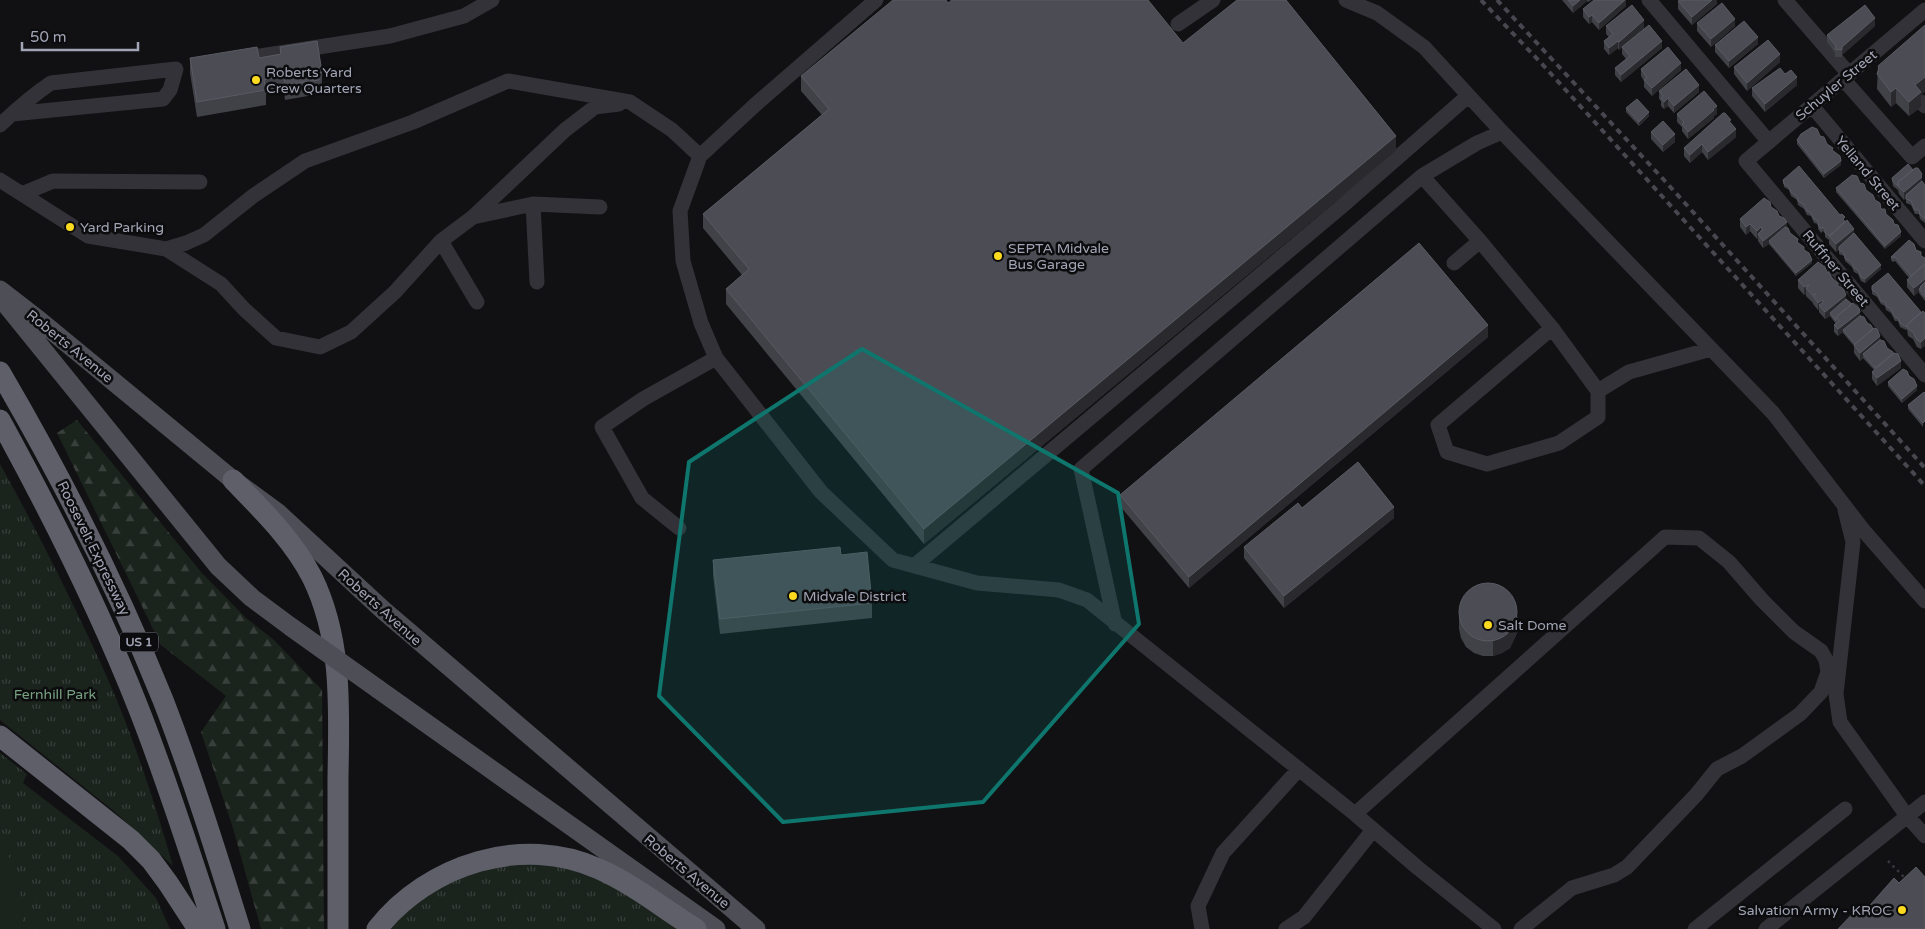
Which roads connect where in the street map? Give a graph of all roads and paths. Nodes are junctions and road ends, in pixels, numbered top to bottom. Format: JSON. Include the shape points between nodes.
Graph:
{"nodes":[{"id":1,"x":492,"y":0,"type":"edge"},
{"id":2,"x":876,"y":0,"type":"edge"},
{"id":3,"x":1213,"y":0,"type":"edge"},
{"id":4,"x":1346,"y":0,"type":"edge"},
{"id":5,"x":1649,"y":0,"type":"edge"},
{"id":6,"x":1785,"y":0,"type":"edge"},
{"id":7,"x":1925,"y":10,"type":"edge"},
{"id":8,"x":1178,"y":24,"type":"dead end"},
{"id":9,"x":225,"y":61,"type":"edge"},
{"id":10,"x":1846,"y":77,"type":"junction"},
{"id":11,"x":1468,"y":96,"type":"junction"},
{"id":12,"x":630,"y":102,"type":"junction"},
{"id":13,"x":1812,"y":106,"type":"junction"},
{"id":14,"x":12,"y":114,"type":"junction"},
{"id":15,"x":0,"y":125,"type":"edge"},
{"id":16,"x":1502,"y":132,"type":"junction"},
{"id":17,"x":1769,"y":142,"type":"junction"},
{"id":18,"x":1925,"y":146,"type":"edge"},
{"id":19,"x":700,"y":156,"type":"junction"},
{"id":20,"x":1746,"y":161,"type":"joint"},
{"id":21,"x":1422,"y":176,"type":"junction"},
{"id":22,"x":0,"y":180,"type":"edge"},
{"id":23,"x":200,"y":182,"type":"dead end"},
{"id":24,"x":22,"y":194,"type":"junction"},
{"id":25,"x":533,"y":204,"type":"junction"},
{"id":26,"x":600,"y":207,"type":"dead end"},
{"id":27,"x":473,"y":217,"type":"junction"},
{"id":28,"x":441,"y":241,"type":"junction"},
{"id":29,"x":1480,"y":241,"type":"junction"},
{"id":30,"x":1925,"y":241,"type":"edge"},
{"id":31,"x":166,"y":249,"type":"junction"},
{"id":32,"x":1454,"y":263,"type":"dead end"},
{"id":33,"x":537,"y":282,"type":"dead end"},
{"id":34,"x":0,"y":290,"type":"edge"},
{"id":35,"x":0,"y":297,"type":"edge"},
{"id":36,"x":477,"y":302,"type":"dead end"},
{"id":37,"x":1552,"y":328,"type":"junction"},
{"id":38,"x":1712,"y":349,"type":"junction"},
{"id":39,"x":716,"y":358,"type":"junction"},
{"id":40,"x":0,"y":372,"type":"edge"},
{"id":41,"x":1925,"y":375,"type":"edge"},
{"id":42,"x":1598,"y":391,"type":"junction"},
{"id":43,"x":0,"y":420,"type":"edge"},
{"id":44,"x":234,"y":480,"type":"junction"},
{"id":45,"x":1844,"y":504,"type":"junction"},
{"id":46,"x":679,"y":528,"type":"dead end"},
{"id":47,"x":914,"y":566,"type":"junction"},
{"id":48,"x":1925,"y":601,"type":"edge"},
{"id":49,"x":1115,"y":624,"type":"junction"},
{"id":50,"x":0,"y":736,"type":"edge"},
{"id":51,"x":1299,"y":769,"type":"junction"},
{"id":52,"x":1925,"y":802,"type":"edge"},
{"id":53,"x":1845,"y":809,"type":"dead end"},
{"id":54,"x":1355,"y":814,"type":"junction"},
{"id":55,"x":1907,"y":816,"type":"junction"},
{"id":56,"x":1373,"y":830,"type":"junction"},
{"id":57,"x":1925,"y":836,"type":"edge"},
{"id":58,"x":1888,"y":861,"type":"dead end"},
{"id":59,"x":1910,"y":883,"type":"edge"},
{"id":60,"x":1492,"y":928,"type":"edge"},
{"id":61,"x":198,"y":929,"type":"edge"},
{"id":62,"x":215,"y":929,"type":"edge"},
{"id":63,"x":240,"y":929,"type":"edge"},
{"id":64,"x":338,"y":929,"type":"edge"},
{"id":65,"x":378,"y":929,"type":"edge"},
{"id":66,"x":696,"y":929,"type":"edge"},
{"id":67,"x":716,"y":929,"type":"edge"},
{"id":68,"x":756,"y":929,"type":"edge"},
{"id":69,"x":1202,"y":929,"type":"edge"},
{"id":70,"x":1286,"y":929,"type":"edge"},
{"id":71,"x":1521,"y":929,"type":"edge"},
{"id":72,"x":1695,"y":929,"type":"edge"},
{"id":73,"x":1766,"y":929,"type":"edge"}],
"edges":[{"from":1,"to":9,"type":"street","via":[[464,16],[390,36]]},
{"from":2,"to":19,"type":"street"},
{"from":3,"to":8,"type":"street"},
{"from":4,"to":11,"type":"street","via":[[1377,13],[1424,47]]},
{"from":5,"to":17,"type":"street"},
{"from":6,"to":10,"type":"street"},
{"from":7,"to":10,"type":"street","name":"Schuyler Street"},
{"from":10,"to":13,"type":"street","name":"Schuyler Street"},
{"from":10,"to":18,"type":"street","via":[[1912,157]]},
{"from":11,"to":16,"type":"street"},
{"from":11,"to":47,"type":"street"},
{"from":12,"to":19,"type":"street","via":[[672,130]]},
{"from":12,"to":27,"type":"street","via":[[595,107],[565,130]]},
{"from":12,"to":31,"type":"street","via":[[508,81],[413,122],[305,162],[253,196],[204,235]]},
{"from":13,"to":17,"type":"street","name":"Schuyler Street"},
{"from":13,"to":30,"type":"street","name":"Yelland Street"},
{"from":14,"to":14,"type":"street","via":[[52,83],[181,68],[163,99]]},
{"from":14,"to":15,"type":"street"},
{"from":16,"to":21,"type":"street"},
{"from":16,"to":38,"type":"street"},
{"from":17,"to":20,"type":"street","name":"Schuyler Street"},
{"from":19,"to":39,"type":"street","via":[[680,212],[683,261],[700,323]]},
{"from":20,"to":41,"type":"street","name":"Ruffner Street"},
{"from":21,"to":29,"type":"street"},
{"from":21,"to":49,"type":"street","via":[[1081,469]]},
{"from":22,"to":24,"type":"street"},
{"from":23,"to":24,"type":"street","via":[[53,181]]},
{"from":24,"to":31,"type":"street","via":[[88,236]]},
{"from":25,"to":26,"type":"street"},
{"from":25,"to":27,"type":"street"},
{"from":25,"to":33,"type":"street"},
{"from":27,"to":28,"type":"street"},
{"from":28,"to":31,"type":"street","via":[[351,332],[320,347],[276,338],[221,284]]},
{"from":28,"to":36,"type":"street"},
{"from":29,"to":32,"type":"street"},
{"from":29,"to":37,"type":"street"},
{"from":34,"to":44,"type":"main road","name":"Roberts Avenue"},
{"from":35,"to":67,"type":"main road","name":"Roberts Avenue","bridge":true,"via":[[218,566],[252,598]]},
{"from":37,"to":42,"type":"street"},
{"from":37,"to":42,"type":"street","via":[[1438,426],[1447,452],[1488,464],[1558,443],[1598,417]]},
{"from":38,"to":42,"type":"street","via":[[1629,372]]},
{"from":38,"to":45,"type":"street","via":[[1773,413]]},
{"from":39,"to":46,"type":"street","via":[[643,399],[602,427],[642,498]]},
{"from":39,"to":47,"type":"street","via":[[821,492],[893,560]]},
{"from":40,"to":63,"type":"highway","name":"Roosevelt Expressway","number":"US 1","via":[[68,494],[137,638],[182,752]]},
{"from":43,"to":62,"type":"highway","name":"Roosevelt Expressway","number":"US 1","via":[[71,554],[116,653],[159,761]]},
{"from":44,"to":64,"type":"highway","via":[[269,516],[298,554],[322,601],[329,624],[339,690]]},
{"from":44,"to":68,"type":"main road","name":"Roberts Avenue","via":[[278,513],[383,610]]},
{"from":45,"to":48,"type":"street"},
{"from":45,"to":55,"type":"street","via":[[1852,542],[1836,694],[1840,722]]},
{"from":47,"to":49,"type":"street","via":[[977,583],[1059,590],[1087,600]]},
{"from":49,"to":51,"type":"street"},
{"from":50,"to":61,"type":"highway","via":[[151,860]]},
{"from":51,"to":54,"type":"street"},
{"from":51,"to":69,"type":"street","via":[[1224,853],[1198,906]]},
{"from":52,"to":55,"type":"street"},
{"from":53,"to":72,"type":"street"},
{"from":54,"to":56,"type":"street"},
{"from":54,"to":71,"type":"street","via":[[1666,537],[1700,538],[1729,562],[1794,632],[1821,651],[1826,660],[1828,679],[1821,692],[1800,714],[1742,756],[1717,769],[1627,867],[1614,875],[1572,888]]},
{"from":55,"to":57,"type":"street"},
{"from":55,"to":73,"type":"street"},
{"from":56,"to":60,"type":"street"},
{"from":56,"to":70,"type":"street","via":[[1304,917]]},
{"from":58,"to":59,"type":"path"},
{"from":65,"to":66,"type":"highway","via":[[395,909],[443,876],[483,860],[519,854],[559,856],[598,868]]}]}
